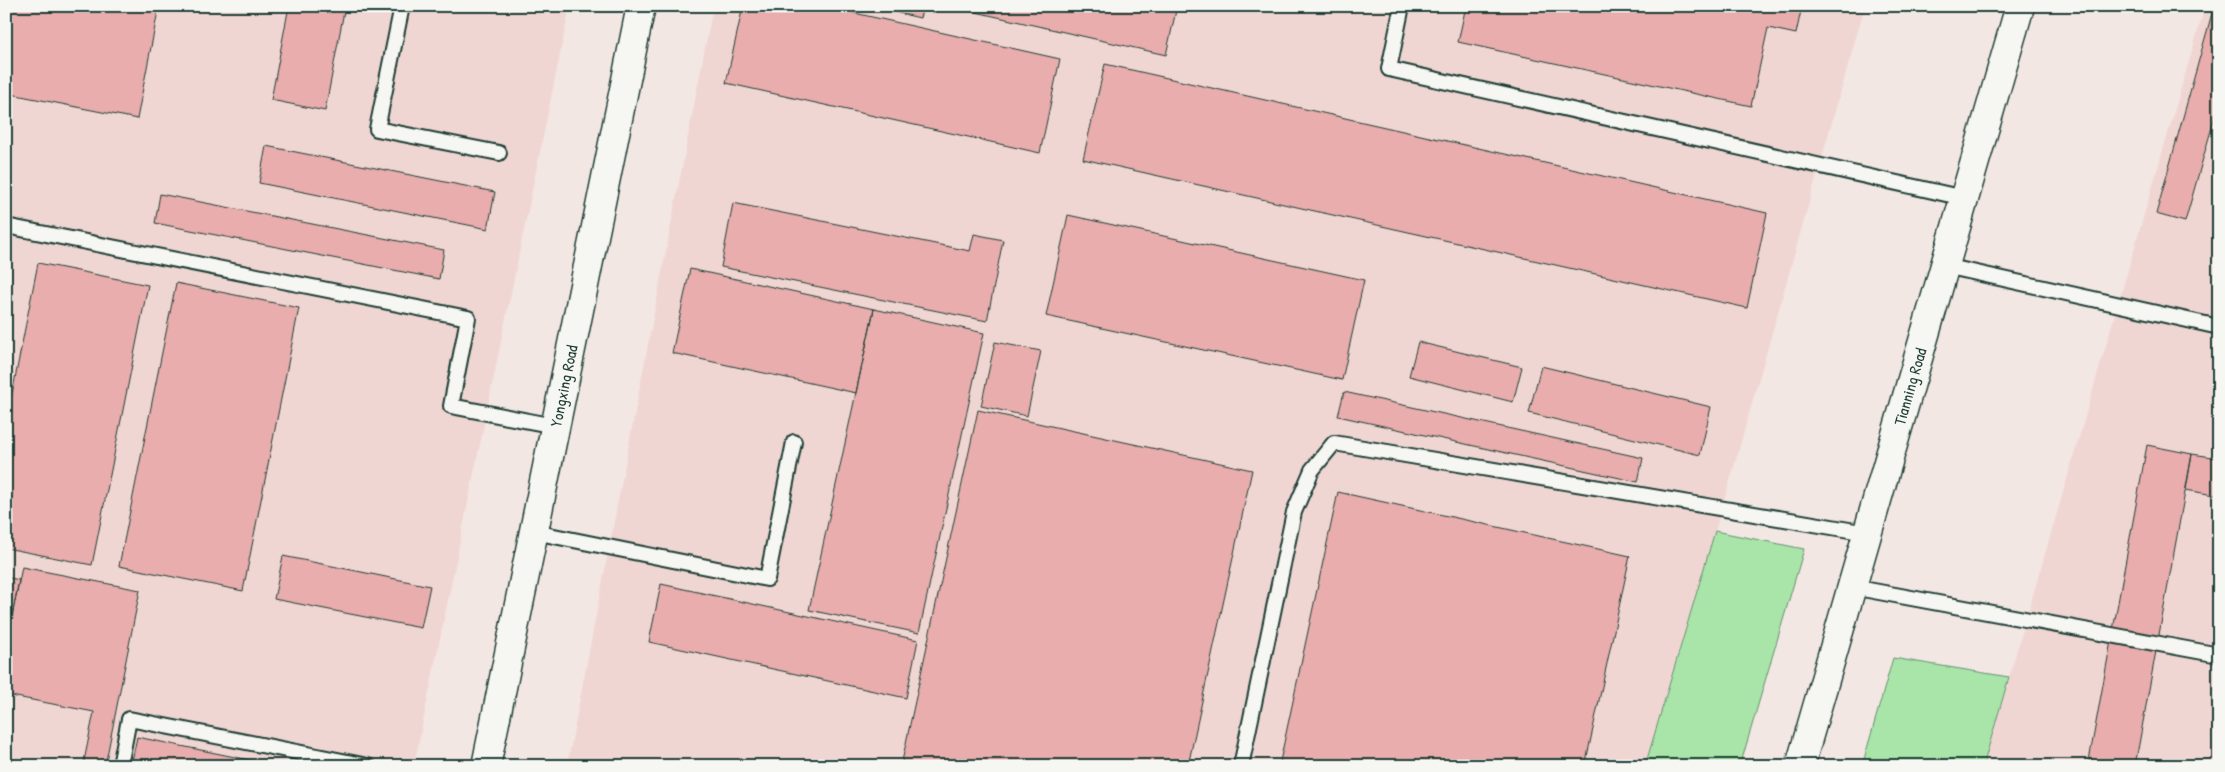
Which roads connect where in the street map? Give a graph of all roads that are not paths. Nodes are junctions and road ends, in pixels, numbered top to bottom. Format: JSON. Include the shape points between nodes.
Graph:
{"nodes":[{"id":1,"x":402,"y":6,"type":"edge"},
{"id":2,"x":641,"y":6,"type":"edge"},
{"id":3,"x":1402,"y":6,"type":"edge"},
{"id":4,"x":2020,"y":6,"type":"edge"},
{"id":5,"x":499,"y":153,"type":"dead end"},
{"id":6,"x":1964,"y":198,"type":"junction"},
{"id":7,"x":6,"y":226,"type":"edge"},
{"id":8,"x":1945,"y":266,"type":"junction"},
{"id":9,"x":2219,"y":327,"type":"edge"},
{"id":10,"x":556,"y":426,"type":"junction"},
{"id":11,"x":794,"y":442,"type":"dead end"},
{"id":12,"x":534,"y":532,"type":"junction"},
{"id":13,"x":1867,"y":534,"type":"junction"},
{"id":14,"x":1852,"y":587,"type":"junction"},
{"id":15,"x":2219,"y":655,"type":"edge"},
{"id":16,"x":120,"y":766,"type":"edge"},
{"id":17,"x":368,"y":766,"type":"edge"},
{"id":18,"x":486,"y":766,"type":"edge"},
{"id":19,"x":1241,"y":766,"type":"edge"},
{"id":20,"x":1800,"y":766,"type":"edge"}],
"edges":[{"from":1,"to":5,"type":"lane","via":[[377,130]]},
{"from":2,"to":10,"type":"street","name":"Yongxing Road"},
{"from":3,"to":6,"type":"lane","via":[[1388,68]]},
{"from":4,"to":6,"type":"street","name":"Tianning Road"},
{"from":6,"to":8,"type":"street","name":"Tianning Road"},
{"from":7,"to":10,"type":"lane","via":[[468,318],[450,406]]},
{"from":8,"to":9,"type":"lane"},
{"from":8,"to":13,"type":"street","name":"Tianning Road"},
{"from":10,"to":12,"type":"street","name":"Yongxing Road"},
{"from":11,"to":12,"type":"lane","via":[[767,579]]},
{"from":12,"to":18,"type":"street","name":"Yongxing Road"},
{"from":13,"to":14,"type":"street","name":"Tianning Road"},
{"from":13,"to":19,"type":"lane","via":[[1334,443],[1312,470],[1294,512]]},
{"from":14,"to":15,"type":"lane"},
{"from":14,"to":20,"type":"street","name":"Tianning Road"},
{"from":16,"to":17,"type":"lane","via":[[130,718]]}]}
